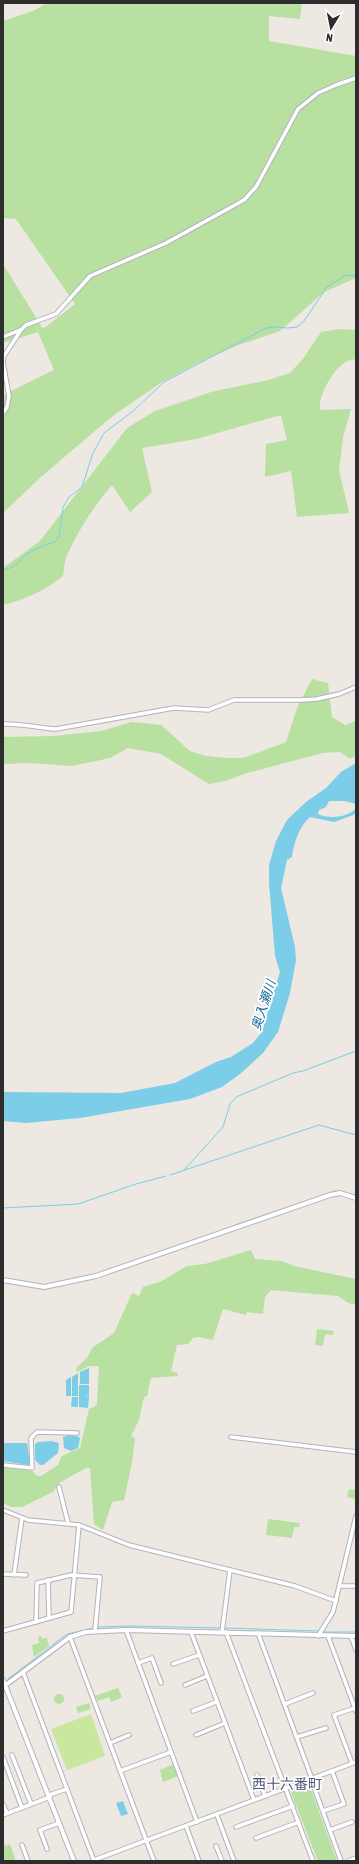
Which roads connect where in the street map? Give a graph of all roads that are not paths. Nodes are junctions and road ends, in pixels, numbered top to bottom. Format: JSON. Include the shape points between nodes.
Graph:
{"nodes":[{"id":1,"x":356,"y":78,"type":"edge"},
{"id":2,"x":21,"y":330,"type":"junction"},
{"id":3,"x":3,"y":337,"type":"edge"},
{"id":4,"x":3,"y":413,"type":"edge"},
{"id":5,"x":356,"y":687,"type":"edge"},
{"id":6,"x":3,"y":724,"type":"edge"},
{"id":7,"x":356,"y":1198,"type":"edge"},
{"id":8,"x":3,"y":1280,"type":"edge"},
{"id":9,"x":77,"y":1433,"type":"dead end"},
{"id":10,"x":231,"y":1437,"type":"dead end"},
{"id":11,"x":356,"y":1452,"type":"edge"},
{"id":12,"x":3,"y":1465,"type":"edge"},
{"id":13,"x":59,"y":1487,"type":"dead end"},
{"id":14,"x":3,"y":1510,"type":"edge"},
{"id":15,"x":356,"y":1516,"type":"edge"},
{"id":16,"x":22,"y":1518,"type":"junction"},
{"id":17,"x":68,"y":1523,"type":"junction"},
{"id":18,"x":79,"y":1525,"type":"junction"},
{"id":19,"x":230,"y":1570,"type":"junction"},
{"id":20,"x":3,"y":1574,"type":"edge"},
{"id":21,"x":14,"y":1575,"type":"junction"},
{"id":22,"x":26,"y":1575,"type":"dead end"},
{"id":23,"x":74,"y":1575,"type":"junction"},
{"id":24,"x":48,"y":1580,"type":"junction"},
{"id":25,"x":340,"y":1586,"type":"junction"},
{"id":26,"x":356,"y":1586,"type":"edge"},
{"id":27,"x":336,"y":1602,"type":"junction"},
{"id":28,"x":49,"y":1618,"type":"junction"},
{"id":29,"x":36,"y":1622,"type":"junction"},
{"id":30,"x":95,"y":1629,"type":"junction"},
{"id":31,"x":126,"y":1630,"type":"junction"},
{"id":32,"x":223,"y":1630,"type":"junction"},
{"id":33,"x":3,"y":1631,"type":"edge"},
{"id":34,"x":191,"y":1632,"type":"junction"},
{"id":35,"x":258,"y":1633,"type":"junction"},
{"id":36,"x":319,"y":1633,"type":"junction"},
{"id":37,"x":328,"y":1636,"type":"junction"},
{"id":38,"x":354,"y":1636,"type":"edge"},
{"id":39,"x":70,"y":1637,"type":"junction"},
{"id":40,"x":356,"y":1650,"type":"edge"},
{"id":41,"x":199,"y":1655,"type":"junction"},
{"id":42,"x":138,"y":1663,"type":"junction"},
{"id":43,"x":173,"y":1664,"type":"dead end"},
{"id":44,"x":23,"y":1672,"type":"junction"},
{"id":45,"x":207,"y":1676,"type":"junction"},
{"id":46,"x":3,"y":1680,"type":"edge"},
{"id":47,"x":161,"y":1683,"type":"dead end"},
{"id":48,"x":185,"y":1685,"type":"dead end"},
{"id":49,"x":4,"y":1686,"type":"edge"},
{"id":50,"x":313,"y":1693,"type":"dead end"},
{"id":51,"x":216,"y":1702,"type":"junction"},
{"id":52,"x":284,"y":1704,"type":"junction"},
{"id":53,"x":356,"y":1709,"type":"edge"},
{"id":54,"x":193,"y":1711,"type":"dead end"},
{"id":55,"x":225,"y":1724,"type":"junction"},
{"id":56,"x":326,"y":1728,"type":"dead end"},
{"id":57,"x":129,"y":1735,"type":"dead end"},
{"id":58,"x":196,"y":1735,"type":"dead end"},
{"id":59,"x":297,"y":1737,"type":"junction"},
{"id":60,"x":110,"y":1743,"type":"junction"},
{"id":61,"x":171,"y":1752,"type":"junction"},
{"id":62,"x":12,"y":1755,"type":"dead end"},
{"id":63,"x":3,"y":1757,"type":"edge"},
{"id":64,"x":354,"y":1763,"type":"edge"},
{"id":65,"x":120,"y":1771,"type":"junction"},
{"id":66,"x":332,"y":1771,"type":"junction"},
{"id":67,"x":257,"y":1775,"type":"dead end"},
{"id":68,"x":312,"y":1779,"type":"junction"},
{"id":69,"x":67,"y":1789,"type":"junction"},
{"id":70,"x":285,"y":1789,"type":"junction"},
{"id":71,"x":49,"y":1796,"type":"junction"},
{"id":72,"x":264,"y":1796,"type":"junction"},
{"id":73,"x":254,"y":1800,"type":"junction"},
{"id":74,"x":3,"y":1804,"type":"edge"},
{"id":75,"x":31,"y":1804,"type":"junction"},
{"id":76,"x":293,"y":1806,"type":"junction"},
{"id":77,"x":22,"y":1808,"type":"junction"},
{"id":78,"x":323,"y":1811,"type":"junction"},
{"id":79,"x":5,"y":1814,"type":"edge"},
{"id":80,"x":217,"y":1815,"type":"junction"},
{"id":81,"x":198,"y":1822,"type":"junction"},
{"id":82,"x":299,"y":1822,"type":"junction"},
{"id":83,"x":352,"y":1822,"type":"dead end"},
{"id":84,"x":59,"y":1823,"type":"junction"},
{"id":85,"x":186,"y":1826,"type":"junction"},
{"id":86,"x":236,"y":1827,"type":"dead end"},
{"id":87,"x":330,"y":1830,"type":"junction"},
{"id":88,"x":256,"y":1838,"type":"dead end"},
{"id":89,"x":146,"y":1840,"type":"junction"},
{"id":90,"x":22,"y":1845,"type":"dead end"},
{"id":91,"x":216,"y":1846,"type":"dead end"},
{"id":92,"x":47,"y":1849,"type":"dead end"},
{"id":93,"x":356,"y":1858,"type":"edge"},
{"id":94,"x":94,"y":1860,"type":"edge"},
{"id":95,"x":28,"y":1861,"type":"edge"},
{"id":96,"x":74,"y":1861,"type":"edge"},
{"id":97,"x":154,"y":1861,"type":"edge"},
{"id":98,"x":199,"y":1861,"type":"edge"},
{"id":99,"x":222,"y":1861,"type":"edge"},
{"id":100,"x":234,"y":1861,"type":"edge"},
{"id":101,"x":313,"y":1861,"type":"edge"},
{"id":102,"x":341,"y":1861,"type":"edge"},
{"id":103,"x":348,"y":1861,"type":"edge"}],
"edges":[{"from":1,"to":2,"type":"street","via":[[318,93],[298,109],[256,187],[244,200],[166,243],[90,276],[56,314],[26,325]]},
{"from":2,"to":3,"type":"street"},
{"from":2,"to":4,"type":"street","via":[[4,356],[9,396]]},
{"from":5,"to":6,"type":"street","via":[[339,694],[317,698],[234,700],[208,710],[174,708],[56,729]]},
{"from":7,"to":8,"type":"street","via":[[340,1193],[330,1195],[96,1276],[44,1287]]},
{"from":9,"to":12,"type":"street","via":[[37,1432],[31,1438],[32,1468]]},
{"from":10,"to":11,"type":"street"},
{"from":13,"to":17,"type":"street"},
{"from":14,"to":16,"type":"street"},
{"from":15,"to":25,"type":"street"},
{"from":16,"to":17,"type":"street"},
{"from":16,"to":21,"type":"street"},
{"from":17,"to":18,"type":"street"},
{"from":18,"to":19,"type":"street","via":[[128,1545]]},
{"from":18,"to":23,"type":"street"},
{"from":19,"to":27,"type":"street","via":[[296,1586]]},
{"from":19,"to":32,"type":"street"},
{"from":20,"to":21,"type":"street"},
{"from":21,"to":22,"type":"street"},
{"from":23,"to":24,"type":"street"},
{"from":23,"to":28,"type":"street","via":[[72,1611]]},
{"from":23,"to":30,"type":"street","via":[[100,1577]]},
{"from":24,"to":28,"type":"street"},
{"from":24,"to":29,"type":"street","via":[[37,1583]]},
{"from":25,"to":26,"type":"street"},
{"from":25,"to":27,"type":"street"},
{"from":27,"to":36,"type":"street","via":[[330,1619]]},
{"from":28,"to":29,"type":"street"},
{"from":29,"to":33,"type":"street"},
{"from":30,"to":31,"type":"street"},
{"from":30,"to":39,"type":"street"},
{"from":31,"to":34,"type":"street"},
{"from":31,"to":42,"type":"street"},
{"from":32,"to":34,"type":"street"},
{"from":32,"to":35,"type":"street"},
{"from":32,"to":70,"type":"street"},
{"from":34,"to":41,"type":"street"},
{"from":35,"to":36,"type":"street"},
{"from":35,"to":52,"type":"street"},
{"from":36,"to":37,"type":"street"},
{"from":37,"to":38,"type":"street"},
{"from":37,"to":53,"type":"street"},
{"from":38,"to":40,"type":"street"},
{"from":39,"to":44,"type":"street"},
{"from":39,"to":60,"type":"street"},
{"from":41,"to":43,"type":"street"},
{"from":41,"to":45,"type":"street"},
{"from":42,"to":47,"type":"street","via":[[152,1658]]},
{"from":42,"to":61,"type":"street"},
{"from":44,"to":49,"type":"street"},
{"from":44,"to":69,"type":"street"},
{"from":45,"to":48,"type":"street"},
{"from":45,"to":51,"type":"street"},
{"from":46,"to":49,"type":"street"},
{"from":49,"to":71,"type":"street"},
{"from":50,"to":52,"type":"street"},
{"from":51,"to":54,"type":"street"},
{"from":51,"to":55,"type":"street"},
{"from":52,"to":59,"type":"street"},
{"from":53,"to":64,"type":"street","via":[[334,1715]]},
{"from":55,"to":58,"type":"street"},
{"from":55,"to":73,"type":"street"},
{"from":56,"to":59,"type":"street"},
{"from":57,"to":60,"type":"street"},
{"from":59,"to":68,"type":"street"},
{"from":60,"to":65,"type":"street"},
{"from":61,"to":65,"type":"street"},
{"from":61,"to":81,"type":"street"},
{"from":62,"to":75,"type":"street"},
{"from":63,"to":77,"type":"street"},
{"from":64,"to":66,"type":"street"},
{"from":65,"to":89,"type":"street"},
{"from":66,"to":68,"type":"street"},
{"from":66,"to":78,"type":"street","via":[[344,1804]]},
{"from":67,"to":72,"type":"street"},
{"from":68,"to":70,"type":"street"},
{"from":68,"to":78,"type":"street"},
{"from":69,"to":71,"type":"street"},
{"from":69,"to":94,"type":"street"},
{"from":70,"to":72,"type":"street"},
{"from":70,"to":76,"type":"street"},
{"from":71,"to":75,"type":"street"},
{"from":71,"to":84,"type":"street"},
{"from":72,"to":73,"type":"street"},
{"from":73,"to":80,"type":"street"},
{"from":74,"to":79,"type":"street"},
{"from":75,"to":77,"type":"street"},
{"from":76,"to":82,"type":"street"},
{"from":76,"to":86,"type":"street"},
{"from":77,"to":79,"type":"street"},
{"from":78,"to":87,"type":"street"},
{"from":80,"to":81,"type":"street"},
{"from":80,"to":100,"type":"street"},
{"from":81,"to":85,"type":"street"},
{"from":82,"to":88,"type":"street"},
{"from":82,"to":101,"type":"street"},
{"from":83,"to":87,"type":"street"},
{"from":84,"to":92,"type":"street","via":[[40,1830]]},
{"from":84,"to":96,"type":"street"},
{"from":85,"to":89,"type":"street"},
{"from":85,"to":98,"type":"street"},
{"from":87,"to":102,"type":"street"},
{"from":89,"to":94,"type":"street"},
{"from":89,"to":97,"type":"street"},
{"from":90,"to":95,"type":"street"},
{"from":91,"to":99,"type":"street"},
{"from":93,"to":103,"type":"street"}]}
